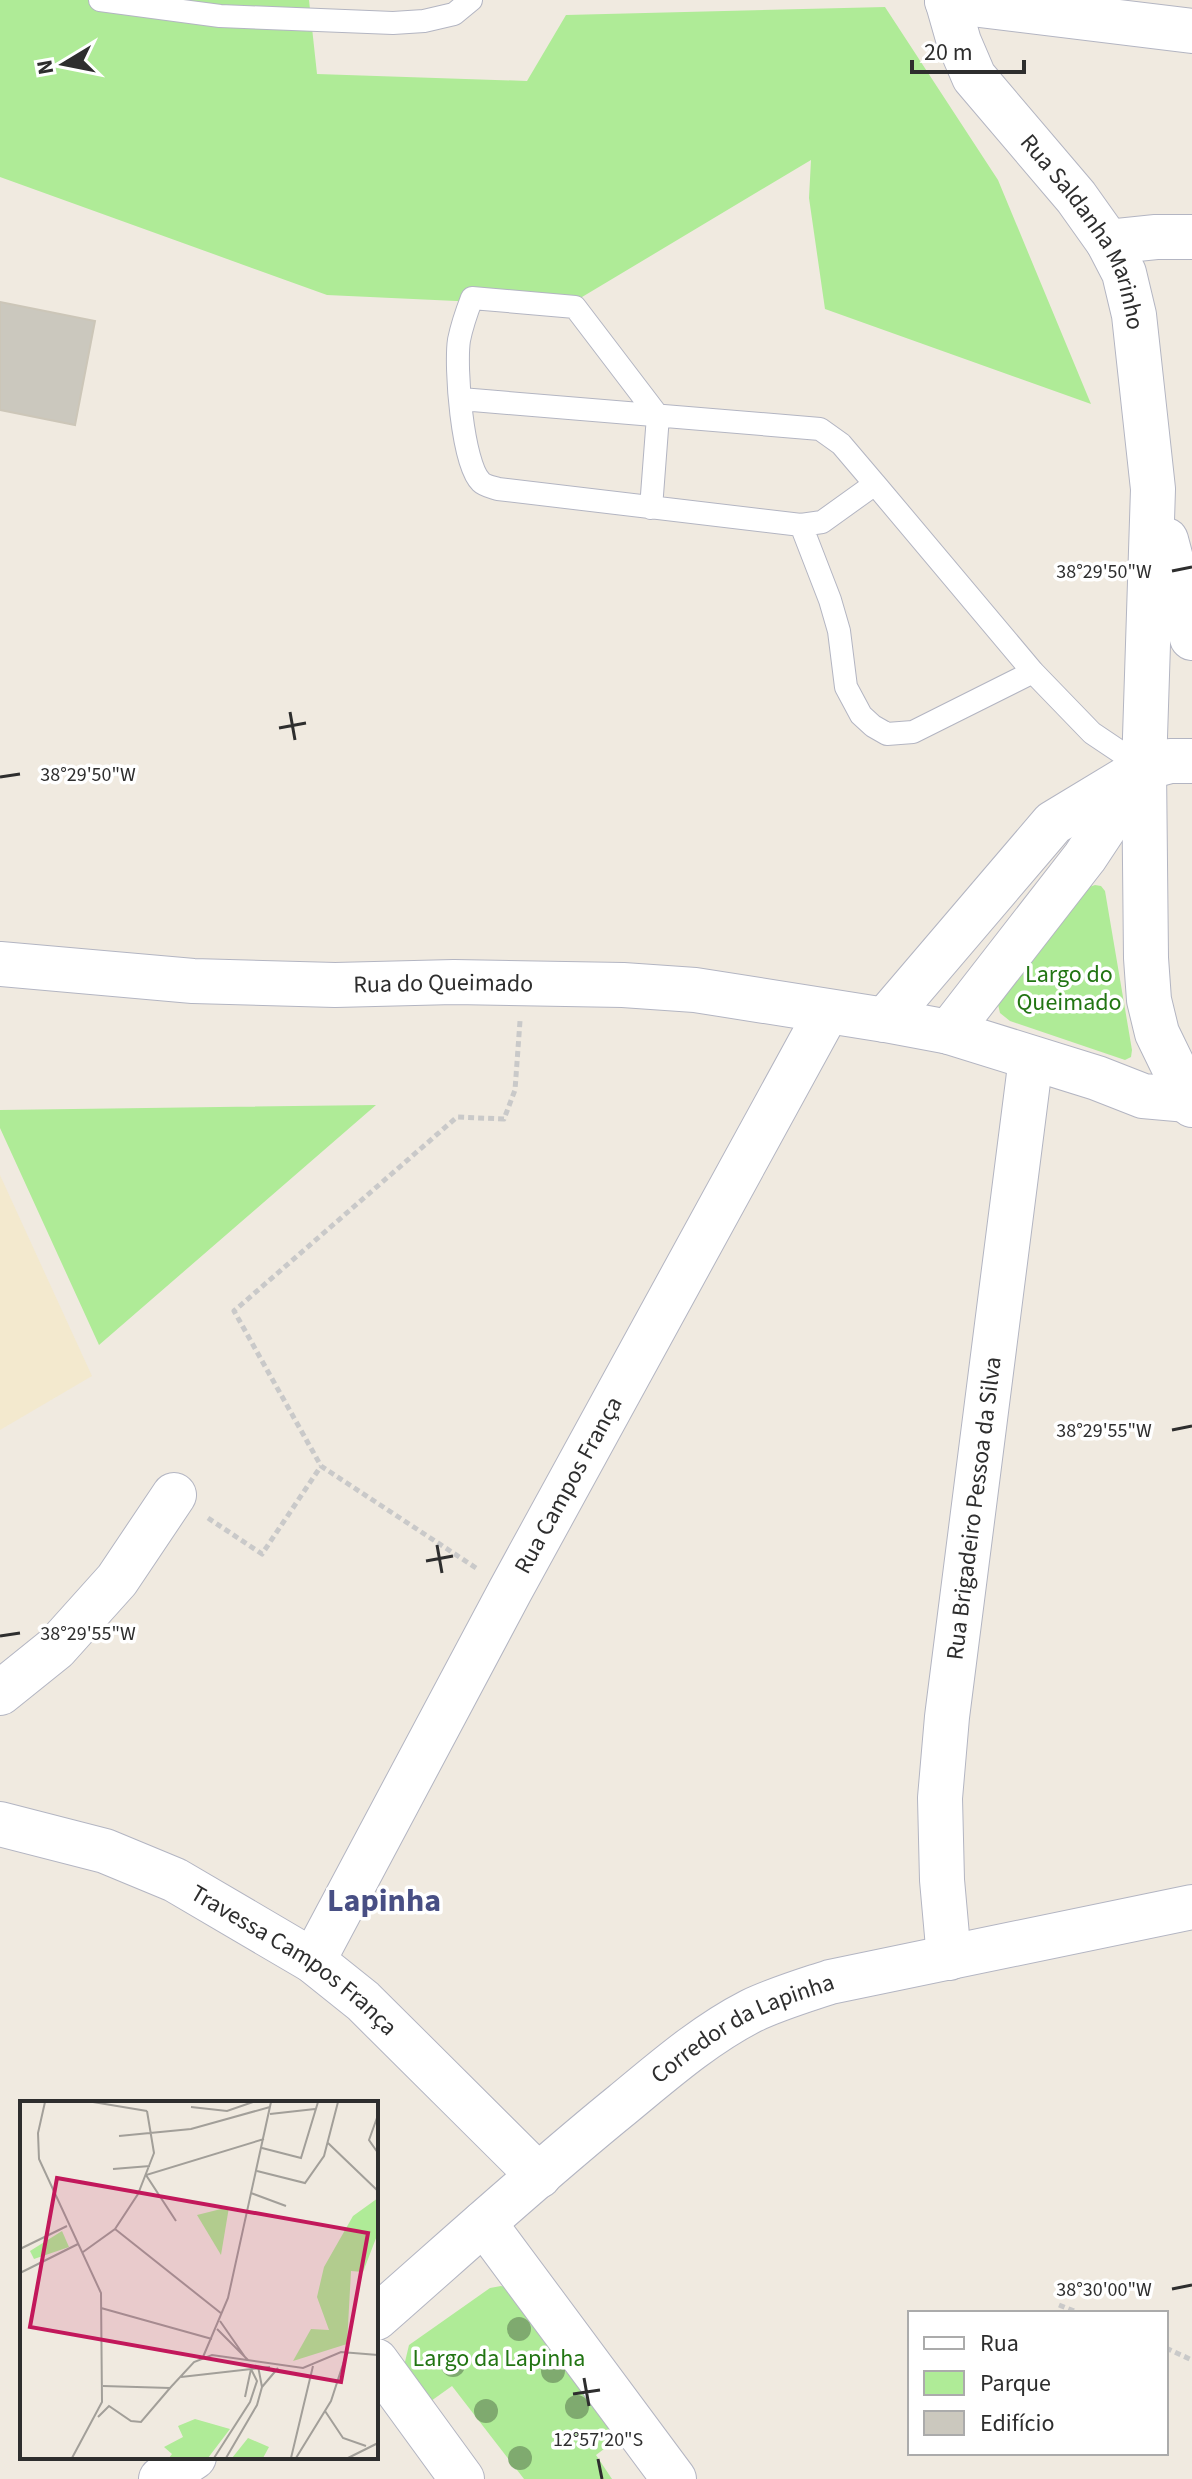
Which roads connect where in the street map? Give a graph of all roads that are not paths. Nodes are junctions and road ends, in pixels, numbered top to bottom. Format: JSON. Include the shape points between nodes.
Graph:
{"nodes":[{"id":1,"x":100,"y":0,"type":"edge"},
{"id":2,"x":471,"y":0,"type":"edge"},
{"id":3,"x":947,"y":0,"type":"edge"},
{"id":4,"x":1192,"y":31,"type":"edge"},
{"id":5,"x":1192,"y":237,"type":"edge"},
{"id":6,"x":1108,"y":242,"type":"junction"},
{"id":7,"x":461,"y":399,"type":"junction"},
{"id":8,"x":658,"y":416,"type":"junction"},
{"id":9,"x":875,"y":484,"type":"junction"},
{"id":10,"x":1153,"y":489,"type":"junction"},
{"id":11,"x":651,"y":508,"type":"junction"},
{"id":12,"x":801,"y":525,"type":"junction"},
{"id":13,"x":1192,"y":544,"type":"edge"},
{"id":14,"x":1192,"y":638,"type":"edge"},
{"id":15,"x":1192,"y":654,"type":"edge"},
{"id":16,"x":1033,"y":672,"type":"junction"},
{"id":17,"x":1192,"y":761,"type":"edge"},
{"id":18,"x":1144,"y":768,"type":"junction"},
{"id":19,"x":0,"y":964,"type":"edge"},
{"id":20,"x":827,"y":1012,"type":"junction"},
{"id":21,"x":885,"y":1020,"type":"junction"},
{"id":22,"x":949,"y":1032,"type":"junction"},
{"id":23,"x":1031,"y":1058,"type":"junction"},
{"id":24,"x":1191,"y":1102,"type":"edge"},
{"id":25,"x":174,"y":1495,"type":"road end"},
{"id":26,"x":0,"y":1693,"type":"edge"},
{"id":27,"x":0,"y":1824,"type":"edge"},
{"id":28,"x":1192,"y":1907,"type":"edge"},
{"id":29,"x":949,"y":1958,"type":"junction"},
{"id":30,"x":313,"y":1961,"type":"junction"},
{"id":31,"x":539,"y":2176,"type":"junction"},
{"id":32,"x":484,"y":2223,"type":"junction"},
{"id":33,"x":378,"y":2316,"type":"edge"},
{"id":34,"x":378,"y":2364,"type":"edge"},
{"id":35,"x":191,"y":2459,"type":"edge"},
{"id":36,"x":161,"y":2479,"type":"edge"},
{"id":37,"x":462,"y":2479,"type":"edge"},
{"id":38,"x":674,"y":2479,"type":"edge"}],
"edges":[{"from":1,"to":2,"type":"lane","via":[[220,16],[393,23],[454,14]]},
{"from":3,"to":4,"type":"street"},
{"from":3,"to":6,"type":"street","name":"Rua Saldanha Marinho","via":[[974,77]]},
{"from":5,"to":6,"type":"street"},
{"from":6,"to":10,"type":"street","name":"Rua Saldanha Marinho","via":[[1124,273],[1134,315]]},
{"from":7,"to":8,"type":"lane"},
{"from":7,"to":8,"type":"lane","via":[[459,341],[472,298],[575,307]]},
{"from":7,"to":11,"type":"lane","via":[[466,450],[482,483]]},
{"from":8,"to":9,"type":"lane","via":[[820,429],[841,444]]},
{"from":8,"to":11,"type":"lane"},
{"from":9,"to":12,"type":"lane","via":[[822,522]]},
{"from":9,"to":16,"type":"lane"},
{"from":10,"to":13,"type":"street"},
{"from":10,"to":14,"type":"street","name":"Rua Saldanha Marinho"},
{"from":10,"to":18,"type":"street","name":"Rua Saldanha Marinho"},
{"from":11,"to":12,"type":"lane"},
{"from":12,"to":16,"type":"lane","via":[[839,631],[846,687],[873,726],[887,734],[913,732]]},
{"from":15,"to":18,"type":"street","via":[[1171,676],[1158,705]]},
{"from":16,"to":18,"type":"lane","via":[[1092,733]]},
{"from":17,"to":18,"type":"street"},
{"from":18,"to":21,"type":"street","via":[[1053,823]]},
{"from":18,"to":22,"type":"street","via":[[1085,857]]},
{"from":18,"to":24,"type":"street","via":[[1149,1000],[1157,1033]]},
{"from":19,"to":20,"type":"street","name":"Rua do Queimado","via":[[193,981],[623,985],[695,990]]},
{"from":20,"to":21,"type":"street","name":"Rua do Queimado"},
{"from":20,"to":30,"type":"street","name":"Rua Campos França"},
{"from":21,"to":22,"type":"street"},
{"from":22,"to":23,"type":"street"},
{"from":23,"to":24,"type":"street","via":[[1143,1096]]},
{"from":23,"to":29,"type":"street","name":"Rua Brigadeiro Pessoa da Silva","via":[[947,1717],[940,1798]]},
{"from":25,"to":26,"type":"street","via":[[117,1580],[56,1648]]},
{"from":27,"to":30,"type":"street","name":"Travessa Campos França","via":[[105,1851],[175,1880]]},
{"from":28,"to":29,"type":"street","name":"Corredor da Lapinha"},
{"from":29,"to":31,"type":"street","name":"Corredor da Lapinha","via":[[830,1982],[749,2012],[675,2062]]},
{"from":30,"to":31,"type":"street","name":"Travessa Campos França","via":[[363,2001]]},
{"from":31,"to":32,"type":"street","name":"Corredor da Lapinha"},
{"from":32,"to":33,"type":"street","name":"Corredor da Lapinha"},
{"from":32,"to":38,"type":"street"},
{"from":34,"to":37,"type":"street"},
{"from":35,"to":36,"type":"street"}]}
